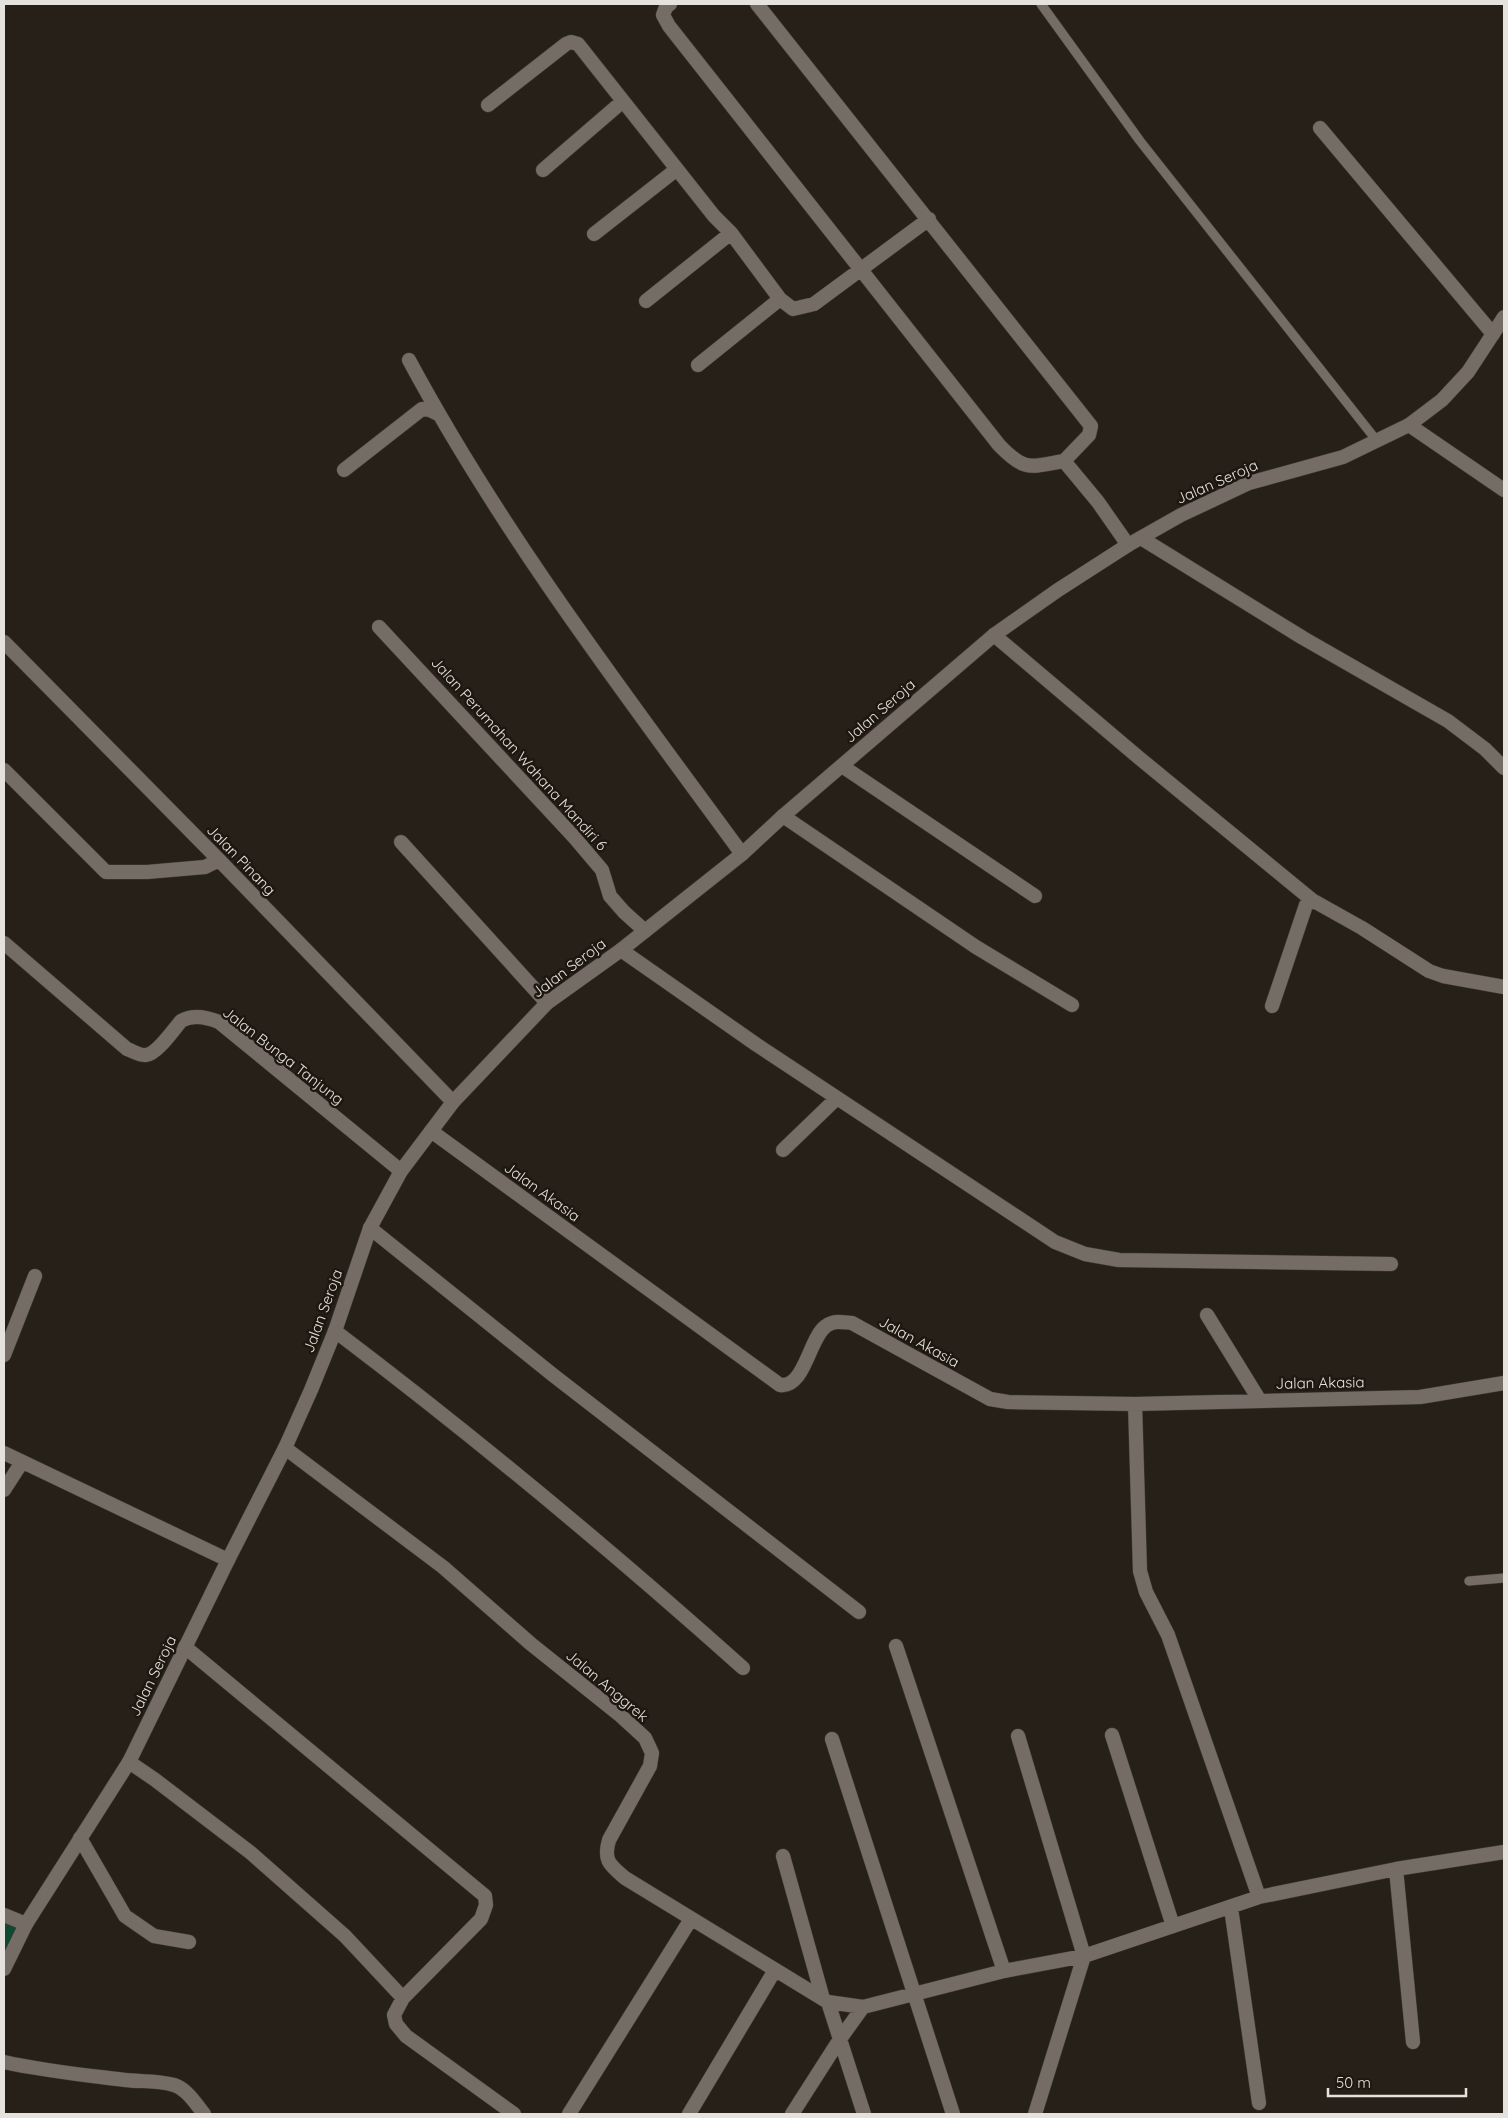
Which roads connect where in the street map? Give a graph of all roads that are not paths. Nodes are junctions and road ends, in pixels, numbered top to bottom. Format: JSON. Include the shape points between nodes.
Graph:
{"nodes":[{"id":1,"x":670,"y":4,"type":"edge"},
{"id":2,"x":757,"y":4,"type":"edge"},
{"id":3,"x":1041,"y":4,"type":"edge"},
{"id":4,"x":623,"y":101,"type":"junction"},
{"id":5,"x":488,"y":105,"type":"dead end"},
{"id":6,"x":1320,"y":128,"type":"dead end"},
{"id":7,"x":677,"y":169,"type":"junction"},
{"id":8,"x":542,"y":170,"type":"dead end"},
{"id":9,"x":928,"y":219,"type":"junction"},
{"id":10,"x":731,"y":233,"type":"junction"},
{"id":11,"x":594,"y":234,"type":"dead end"},
{"id":12,"x":860,"y":271,"type":"junction"},
{"id":13,"x":780,"y":299,"type":"junction"},
{"id":14,"x":646,"y":301,"type":"dead end"},
{"id":15,"x":1504,"y":317,"type":"edge"},
{"id":16,"x":1493,"y":334,"type":"junction"},
{"id":17,"x":409,"y":360,"type":"dead end"},
{"id":18,"x":698,"y":365,"type":"dead end"},
{"id":19,"x":438,"y":414,"type":"junction"},
{"id":20,"x":1409,"y":426,"type":"junction"},
{"id":21,"x":1377,"y":441,"type":"junction"},
{"id":22,"x":1064,"y":460,"type":"junction"},
{"id":23,"x":344,"y":470,"type":"dead end"},
{"id":24,"x":1504,"y":490,"type":"edge"},
{"id":25,"x":1141,"y":538,"type":"junction"},
{"id":26,"x":1128,"y":545,"type":"junction"},
{"id":27,"x":379,"y":627,"type":"dead end"},
{"id":28,"x":994,"y":635,"type":"junction"},
{"id":29,"x":4,"y":642,"type":"edge"},
{"id":30,"x":842,"y":766,"type":"junction"},
{"id":31,"x":1504,"y":768,"type":"edge"},
{"id":32,"x":4,"y":770,"type":"edge"},
{"id":33,"x":783,"y":816,"type":"junction"},
{"id":34,"x":401,"y":842,"type":"dead end"},
{"id":35,"x":742,"y":854,"type":"junction"},
{"id":36,"x":219,"y":860,"type":"junction"},
{"id":37,"x":1036,"y":896,"type":"dead end"},
{"id":38,"x":1312,"y":900,"type":"junction"},
{"id":39,"x":645,"y":931,"type":"junction"},
{"id":40,"x":4,"y":943,"type":"edge"},
{"id":41,"x":621,"y":950,"type":"junction"},
{"id":42,"x":1504,"y":987,"type":"edge"},
{"id":43,"x":547,"y":1003,"type":"junction"},
{"id":44,"x":1072,"y":1005,"type":"dead end"},
{"id":45,"x":1272,"y":1006,"type":"dead end"},
{"id":46,"x":837,"y":1098,"type":"junction"},
{"id":47,"x":453,"y":1102,"type":"junction"},
{"id":48,"x":431,"y":1132,"type":"junction"},
{"id":49,"x":783,"y":1150,"type":"dead end"},
{"id":50,"x":401,"y":1171,"type":"junction"},
{"id":51,"x":370,"y":1228,"type":"junction"},
{"id":52,"x":1391,"y":1264,"type":"dead end"},
{"id":53,"x":34,"y":1276,"type":"dead end"},
{"id":54,"x":1207,"y":1315,"type":"dead end"},
{"id":55,"x":335,"y":1331,"type":"junction"},
{"id":56,"x":4,"y":1355,"type":"edge"},
{"id":57,"x":1504,"y":1383,"type":"edge"},
{"id":58,"x":1260,"y":1401,"type":"junction"},
{"id":59,"x":1135,"y":1404,"type":"junction"},
{"id":60,"x":285,"y":1448,"type":"junction"},
{"id":61,"x":4,"y":1453,"type":"edge"},
{"id":62,"x":22,"y":1462,"type":"junction"},
{"id":63,"x":4,"y":1490,"type":"edge"},
{"id":64,"x":228,"y":1560,"type":"junction"},
{"id":65,"x":1504,"y":1578,"type":"edge"},
{"id":66,"x":1469,"y":1581,"type":"dead end"},
{"id":67,"x":860,"y":1612,"type":"dead end"},
{"id":68,"x":896,"y":1646,"type":"dead end"},
{"id":69,"x":185,"y":1648,"type":"junction"},
{"id":70,"x":742,"y":1668,"type":"dead end"},
{"id":71,"x":1112,"y":1735,"type":"dead end"},
{"id":72,"x":1018,"y":1736,"type":"dead end"},
{"id":73,"x":832,"y":1739,"type":"dead end"},
{"id":74,"x":129,"y":1762,"type":"junction"},
{"id":75,"x":80,"y":1838,"type":"junction"},
{"id":76,"x":1504,"y":1852,"type":"edge"},
{"id":77,"x":783,"y":1856,"type":"dead end"},
{"id":78,"x":1396,"y":1869,"type":"junction"},
{"id":79,"x":1259,"y":1897,"type":"junction"},
{"id":80,"x":1231,"y":1908,"type":"junction"},
{"id":81,"x":4,"y":1915,"type":"edge"},
{"id":82,"x":691,"y":1919,"type":"junction"},
{"id":83,"x":26,"y":1924,"type":"junction"},
{"id":84,"x":1173,"y":1926,"type":"junction"},
{"id":85,"x":189,"y":1942,"type":"dead end"},
{"id":86,"x":1084,"y":1956,"type":"junction"},
{"id":87,"x":4,"y":1969,"type":"edge"},
{"id":88,"x":775,"y":1970,"type":"junction"},
{"id":89,"x":1004,"y":1971,"type":"junction"},
{"id":90,"x":914,"y":1994,"type":"junction"},
{"id":91,"x":403,"y":1998,"type":"junction"},
{"id":92,"x":825,"y":2000,"type":"junction"},
{"id":93,"x":863,"y":2007,"type":"junction"},
{"id":94,"x":840,"y":2039,"type":"junction"},
{"id":95,"x":1413,"y":2042,"type":"dead end"},
{"id":96,"x":4,"y":2062,"type":"edge"},
{"id":97,"x":1259,"y":2103,"type":"dead end"},
{"id":98,"x":204,"y":2114,"type":"edge"},
{"id":99,"x":514,"y":2114,"type":"edge"},
{"id":100,"x":569,"y":2114,"type":"edge"},
{"id":101,"x":689,"y":2114,"type":"edge"},
{"id":102,"x":792,"y":2114,"type":"edge"},
{"id":103,"x":864,"y":2114,"type":"edge"},
{"id":104,"x":953,"y":2114,"type":"edge"},
{"id":105,"x":1036,"y":2114,"type":"edge"}],
"edges":[{"from":1,"to":12,"type":"street","via":[[664,10],[664,19]]},
{"from":2,"to":9,"type":"street"},
{"from":3,"to":21,"type":"lane","via":[[1140,141]]},
{"from":4,"to":5,"type":"street","via":[[578,44],[571,42]]},
{"from":4,"to":7,"type":"street"},
{"from":4,"to":8,"type":"street"},
{"from":6,"to":16,"type":"street"},
{"from":7,"to":10,"type":"street"},
{"from":7,"to":11,"type":"street"},
{"from":9,"to":12,"type":"street"},
{"from":9,"to":22,"type":"street","via":[[1090,426],[1089,435]]},
{"from":10,"to":13,"type":"street"},
{"from":10,"to":14,"type":"street"},
{"from":12,"to":13,"type":"street","via":[[814,304],[794,309]]},
{"from":12,"to":22,"type":"street","via":[[1013,460],[1029,466]]},
{"from":13,"to":18,"type":"street"},
{"from":15,"to":16,"type":"street","name":"Jalan Seroja"},
{"from":16,"to":20,"type":"street","name":"Jalan Seroja","via":[[1468,372],[1442,400]]},
{"from":17,"to":19,"type":"street"},
{"from":19,"to":23,"type":"street","via":[[422,409]]},
{"from":19,"to":35,"type":"street","via":[[523,552]]},
{"from":20,"to":21,"type":"street","name":"Jalan Seroja"},
{"from":20,"to":24,"type":"street"},
{"from":21,"to":25,"type":"street","name":"Jalan Seroja","via":[[1343,457],[1249,483]]},
{"from":22,"to":26,"type":"street"},
{"from":25,"to":26,"type":"street","name":"Jalan Seroja"},
{"from":25,"to":31,"type":"street","via":[[1303,638],[1448,721]]},
{"from":26,"to":28,"type":"street","name":"Jalan Seroja"},
{"from":27,"to":39,"type":"street","name":"Jalan Perumahan Wahana Mandiri 6","via":[[574,837],[602,870],[610,896]]},
{"from":28,"to":30,"type":"street","name":"Jalan Seroja"},
{"from":28,"to":38,"type":"street"},
{"from":29,"to":36,"type":"street","name":"Jalan Pinang"},
{"from":30,"to":33,"type":"street","name":"Jalan Seroja"},
{"from":30,"to":37,"type":"street"},
{"from":32,"to":36,"type":"street","via":[[106,872],[205,867]]},
{"from":33,"to":35,"type":"street","name":"Jalan Seroja"},
{"from":33,"to":44,"type":"street","via":[[976,947]]},
{"from":34,"to":43,"type":"street"},
{"from":35,"to":39,"type":"street","name":"Jalan Seroja"},
{"from":36,"to":47,"type":"street","name":"Jalan Pinang"},
{"from":38,"to":42,"type":"street","via":[[1429,971]]},
{"from":38,"to":45,"type":"street","via":[[1306,905]]},
{"from":39,"to":41,"type":"street","name":"Jalan Seroja"},
{"from":40,"to":50,"type":"street","name":"Jalan Bunga Tanjung","via":[[127,1048],[139,1054],[154,1053],[186,1018],[209,1018],[219,1022]]},
{"from":41,"to":43,"type":"street","name":"Jalan Seroja"},
{"from":41,"to":46,"type":"street"},
{"from":43,"to":47,"type":"street","name":"Jalan Seroja"},
{"from":46,"to":49,"type":"street"},
{"from":46,"to":52,"type":"street","via":[[1056,1242],[1085,1254],[1119,1260]]},
{"from":47,"to":48,"type":"street","name":"Jalan Seroja"},
{"from":48,"to":50,"type":"street","name":"Jalan Seroja"},
{"from":48,"to":59,"type":"street","name":"Jalan Akasia","via":[[780,1385],[796,1379],[824,1328],[839,1321],[852,1323],[990,1399]]},
{"from":50,"to":51,"type":"street","name":"Jalan Seroja"},
{"from":51,"to":55,"type":"street","name":"Jalan Seroja"},
{"from":51,"to":67,"type":"street","via":[[553,1375]]},
{"from":53,"to":56,"type":"street"},
{"from":54,"to":58,"type":"street"},
{"from":55,"to":60,"type":"street","name":"Jalan Seroja"},
{"from":55,"to":70,"type":"street","via":[[437,1408],[558,1508]]},
{"from":57,"to":58,"type":"street","name":"Jalan Akasia","via":[[1420,1397]]},
{"from":58,"to":59,"type":"street","name":"Jalan Akasia"},
{"from":59,"to":79,"type":"street","via":[[1140,1571],[1146,1592],[1168,1635]]},
{"from":60,"to":64,"type":"street","name":"Jalan Seroja"},
{"from":60,"to":82,"type":"street","name":"Jalan Anggrek","via":[[443,1566],[645,1738],[652,1753],[650,1766],[609,1840],[606,1852],[611,1865],[625,1878]]},
{"from":61,"to":62,"type":"street"},
{"from":62,"to":63,"type":"street"},
{"from":62,"to":64,"type":"street"},
{"from":64,"to":69,"type":"street","name":"Jalan Seroja"},
{"from":65,"to":66,"type":"lane"},
{"from":68,"to":89,"type":"street"},
{"from":69,"to":74,"type":"street","name":"Jalan Seroja"},
{"from":69,"to":91,"type":"street","via":[[485,1896],[486,1905],[480,1919]]},
{"from":71,"to":84,"type":"street"},
{"from":72,"to":86,"type":"street"},
{"from":73,"to":90,"type":"street"},
{"from":74,"to":75,"type":"street","name":"Jalan Seroja"},
{"from":74,"to":91,"type":"street","via":[[264,1865],[345,1936]]},
{"from":75,"to":83,"type":"street","name":"Jalan Seroja"},
{"from":75,"to":85,"type":"street","via":[[125,1916],[154,1936]]},
{"from":76,"to":78,"type":"street"},
{"from":77,"to":92,"type":"street"},
{"from":78,"to":79,"type":"street"},
{"from":78,"to":95,"type":"street"},
{"from":79,"to":80,"type":"street"},
{"from":80,"to":84,"type":"street"},
{"from":80,"to":97,"type":"street"},
{"from":81,"to":83,"type":"street"},
{"from":82,"to":88,"type":"street","name":"Jalan Anggrek"},
{"from":82,"to":100,"type":"street"},
{"from":83,"to":87,"type":"street","name":"Jalan Seroja"},
{"from":84,"to":86,"type":"street"},
{"from":86,"to":89,"type":"street"},
{"from":86,"to":105,"type":"street"},
{"from":88,"to":92,"type":"street","name":"Jalan Anggrek"},
{"from":88,"to":101,"type":"street"},
{"from":89,"to":90,"type":"street"},
{"from":90,"to":93,"type":"street"},
{"from":90,"to":104,"type":"street"},
{"from":91,"to":99,"type":"street","via":[[394,2015],[396,2024],[406,2036]]},
{"from":92,"to":93,"type":"street"},
{"from":92,"to":94,"type":"street"},
{"from":93,"to":94,"type":"street"},
{"from":94,"to":102,"type":"street"},
{"from":94,"to":103,"type":"street"},
{"from":96,"to":98,"type":"street","via":[[36,2069],[156,2081],[176,2086]]}]}
